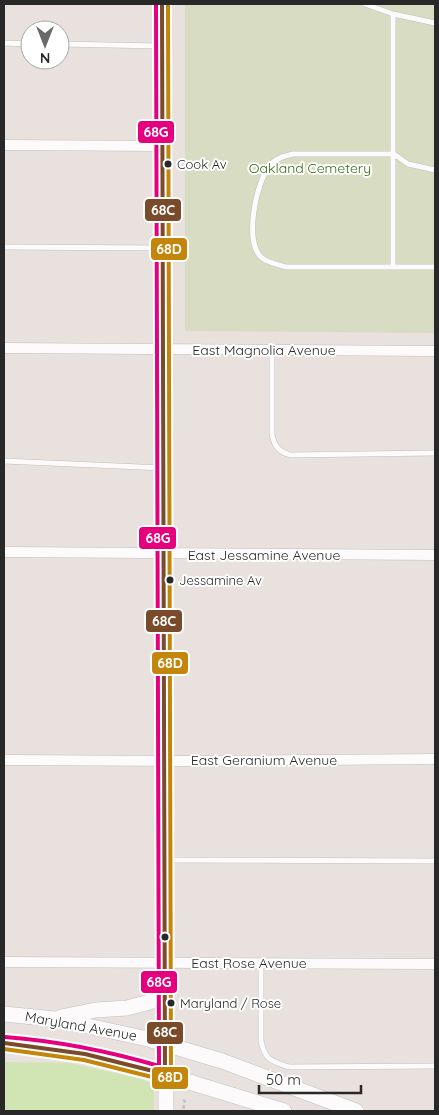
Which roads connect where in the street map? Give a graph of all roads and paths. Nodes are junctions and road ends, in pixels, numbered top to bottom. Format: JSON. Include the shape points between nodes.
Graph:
{"nodes":[{"id":1,"x":162,"y":4,"type":"edge"},
{"id":2,"x":365,"y":4,"type":"edge"},
{"id":3,"x":393,"y":14,"type":"junction"},
{"id":4,"x":435,"y":23,"type":"edge"},
{"id":5,"x":4,"y":43,"type":"edge"},
{"id":6,"x":20,"y":44,"type":"edge"},
{"id":7,"x":70,"y":44,"type":"edge"},
{"id":8,"x":162,"y":46,"type":"junction"},
{"id":9,"x":4,"y":144,"type":"edge"},
{"id":10,"x":162,"y":146,"type":"junction"},
{"id":11,"x":394,"y":154,"type":"junction"},
{"id":12,"x":435,"y":170,"type":"edge"},
{"id":13,"x":4,"y":247,"type":"edge"},
{"id":14,"x":163,"y":248,"type":"junction"},
{"id":15,"x":394,"y":266,"type":"junction"},
{"id":16,"x":435,"y":267,"type":"edge"},
{"id":17,"x":4,"y":348,"type":"edge"},
{"id":18,"x":163,"y":350,"type":"junction"},
{"id":19,"x":272,"y":351,"type":"junction"},
{"id":20,"x":435,"y":351,"type":"edge"},
{"id":21,"x":435,"y":452,"type":"edge"},
{"id":22,"x":4,"y":462,"type":"edge"},
{"id":23,"x":163,"y":468,"type":"junction"},
{"id":24,"x":4,"y":552,"type":"edge"},
{"id":25,"x":164,"y":554,"type":"junction"},
{"id":26,"x":435,"y":555,"type":"edge"},
{"id":27,"x":4,"y":760,"type":"edge"},
{"id":28,"x":435,"y":760,"type":"edge"},
{"id":29,"x":164,"y":761,"type":"junction"},
{"id":30,"x":165,"y":860,"type":"junction"},
{"id":31,"x":435,"y":861,"type":"edge"},
{"id":32,"x":4,"y":962,"type":"edge"},
{"id":33,"x":165,"y":963,"type":"junction"},
{"id":34,"x":261,"y":963,"type":"junction"},
{"id":35,"x":435,"y":964,"type":"edge"},
{"id":36,"x":165,"y":980,"type":"junction"},
{"id":37,"x":4,"y":1014,"type":"edge"},
{"id":38,"x":55,"y":1019,"type":"junction"},
{"id":39,"x":4,"y":1043,"type":"edge"},
{"id":40,"x":166,"y":1044,"type":"junction"},
{"id":41,"x":435,"y":1066,"type":"edge"},
{"id":42,"x":165,"y":1074,"type":"junction"},
{"id":43,"x":183,"y":1100,"type":"dead end"},
{"id":44,"x":166,"y":1111,"type":"edge"},
{"id":45,"x":183,"y":1111,"type":"edge"},
{"id":46,"x":284,"y":1111,"type":"edge"},
{"id":47,"x":356,"y":1111,"type":"edge"}],
"edges":[{"from":1,"to":8,"type":"street"},
{"from":2,"to":3,"type":"lane"},
{"from":3,"to":4,"type":"lane"},
{"from":3,"to":11,"type":"lane"},
{"from":5,"to":6,"type":"lane"},
{"from":7,"to":8,"type":"lane"},
{"from":8,"to":10,"type":"street"},
{"from":9,"to":10,"type":"street"},
{"from":10,"to":14,"type":"street"},
{"from":11,"to":12,"type":"lane","via":[[408,164]]},
{"from":11,"to":15,"type":"lane"},
{"from":11,"to":15,"type":"lane","via":[[293,154],[280,158],[271,164],[255,197],[253,238],[255,249],[270,263],[286,266]]},
{"from":13,"to":14,"type":"lane"},
{"from":14,"to":18,"type":"street"},
{"from":15,"to":16,"type":"lane"},
{"from":17,"to":18,"type":"street","name":"East Magnolia Avenue"},
{"from":18,"to":19,"type":"street","name":"East Magnolia Avenue"},
{"from":18,"to":23,"type":"street"},
{"from":19,"to":20,"type":"street","name":"East Magnolia Avenue"},
{"from":19,"to":21,"type":"lane","via":[[272,435],[279,451],[290,455]]},
{"from":22,"to":23,"type":"lane"},
{"from":23,"to":25,"type":"street"},
{"from":24,"to":25,"type":"street","name":"East Jessamine Avenue"},
{"from":25,"to":26,"type":"street","name":"East Jessamine Avenue"},
{"from":25,"to":29,"type":"street"},
{"from":27,"to":29,"type":"street","name":"East Geranium Avenue"},
{"from":28,"to":29,"type":"street","name":"East Geranium Avenue"},
{"from":29,"to":30,"type":"street"},
{"from":30,"to":31,"type":"lane"},
{"from":30,"to":33,"type":"street"},
{"from":32,"to":33,"type":"street","name":"East Rose Avenue"},
{"from":33,"to":34,"type":"street","name":"East Rose Avenue"},
{"from":33,"to":36,"type":"street"},
{"from":34,"to":35,"type":"street","name":"East Rose Avenue"},
{"from":34,"to":41,"type":"lane","via":[[261,1041],[263,1052],[273,1061],[289,1067]]},
{"from":36,"to":38,"type":"street","via":[[150,1002]]},
{"from":36,"to":40,"type":"street"},
{"from":37,"to":38,"type":"street","name":"Maryland Avenue"},
{"from":38,"to":40,"type":"street","name":"Maryland Avenue"},
{"from":39,"to":42,"type":"street","name":"Maryland Avenue","via":[[76,1051]]},
{"from":40,"to":42,"type":"street"},
{"from":40,"to":47,"type":"street","name":"Maryland Avenue","via":[[231,1064]]},
{"from":42,"to":44,"type":"street"},
{"from":42,"to":46,"type":"street","name":"Maryland Avenue"},
{"from":43,"to":45,"type":"path"}]}
